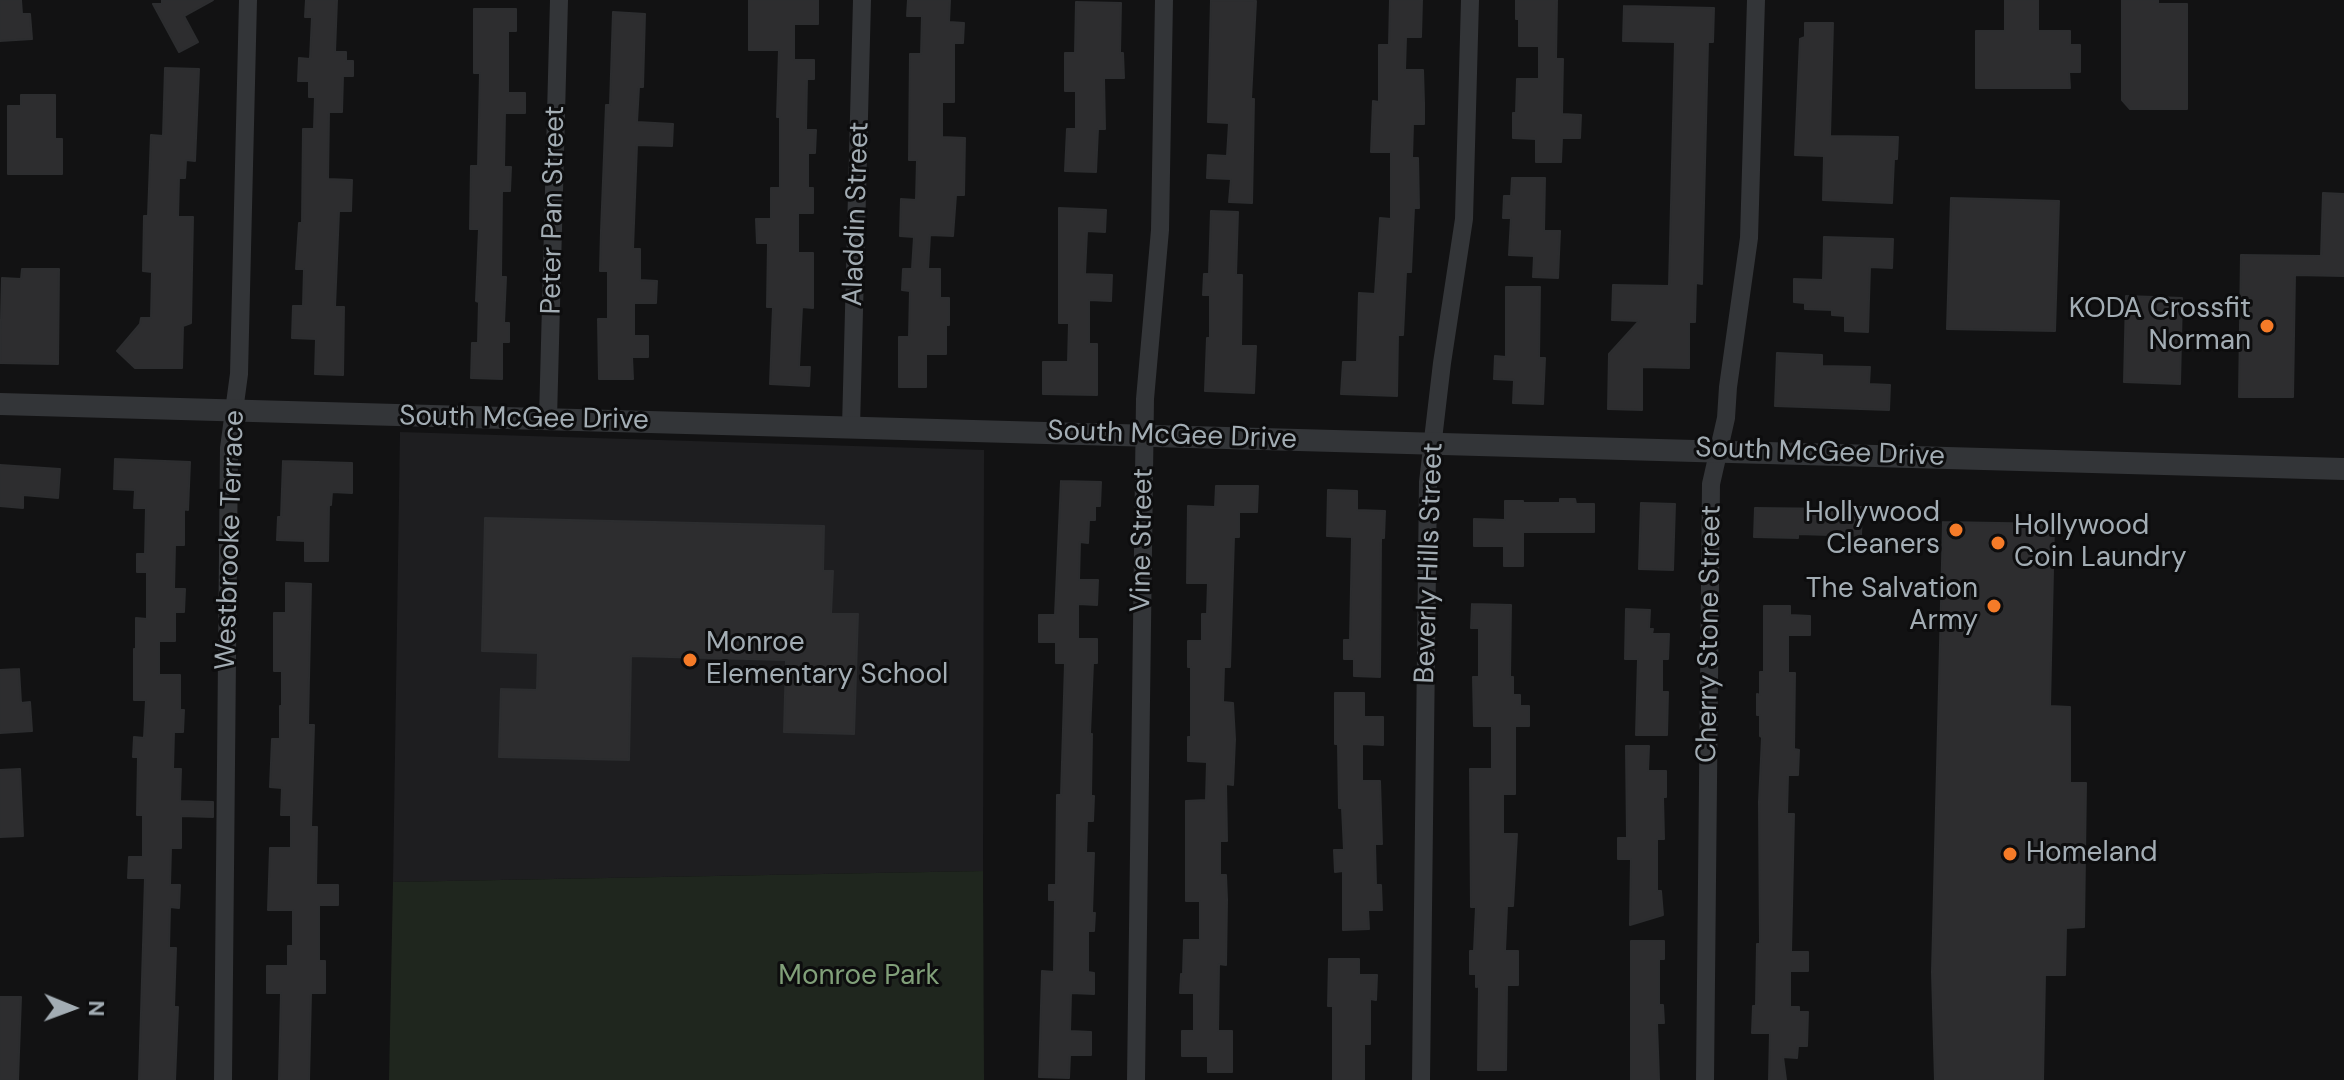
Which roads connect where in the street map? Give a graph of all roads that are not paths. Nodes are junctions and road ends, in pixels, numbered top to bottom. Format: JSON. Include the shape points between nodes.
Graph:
{"nodes":[{"id":1,"x":248,"y":0,"type":"edge"},
{"id":2,"x":559,"y":0,"type":"edge"},
{"id":3,"x":862,"y":0,"type":"edge"},
{"id":4,"x":1164,"y":0,"type":"edge"},
{"id":5,"x":1470,"y":0,"type":"edge"},
{"id":6,"x":1756,"y":1,"type":"edge"},
{"id":7,"x":0,"y":404,"type":"edge"},
{"id":8,"x":234,"y":411,"type":"junction"},
{"id":9,"x":548,"y":419,"type":"junction"},
{"id":10,"x":851,"y":427,"type":"junction"},
{"id":11,"x":1145,"y":436,"type":"junction"},
{"id":12,"x":1432,"y":443,"type":"junction"},
{"id":13,"x":1719,"y":451,"type":"junction"},
{"id":14,"x":2344,"y":469,"type":"edge"},
{"id":15,"x":223,"y":1080,"type":"edge"},
{"id":16,"x":1136,"y":1080,"type":"edge"},
{"id":17,"x":1421,"y":1080,"type":"edge"},
{"id":18,"x":1705,"y":1080,"type":"edge"}],
"edges":[{"from":1,"to":8,"type":"street","name":"Westbrooke Terrace"},
{"from":2,"to":9,"type":"street","name":"Peter Pan Street"},
{"from":3,"to":10,"type":"street","name":"Aladdin Street"},
{"from":4,"to":11,"type":"street","name":"Vine Street","via":[[1160,230]]},
{"from":5,"to":12,"type":"street","name":"Beverly Hills Street","via":[[1464,219]]},
{"from":6,"to":13,"type":"street","name":"Cherry Stone Street","via":[[1749,238]]},
{"from":7,"to":8,"type":"street","name":"South McGee Drive"},
{"from":8,"to":9,"type":"street","name":"South McGee Drive"},
{"from":8,"to":15,"type":"street","name":"Westbrooke Terrace","via":[[229,448]]},
{"from":9,"to":10,"type":"street","name":"South McGee Drive"},
{"from":10,"to":11,"type":"street","name":"South McGee Drive"},
{"from":11,"to":12,"type":"street","name":"South McGee Drive"},
{"from":11,"to":16,"type":"street","name":"Vine Street"},
{"from":12,"to":13,"type":"street","name":"South McGee Drive"},
{"from":12,"to":17,"type":"street","name":"Beverly Hills Street"},
{"from":13,"to":14,"type":"street","name":"South McGee Drive"},
{"from":13,"to":18,"type":"street","name":"Cherry Stone Street","via":[[1711,484]]}]}
